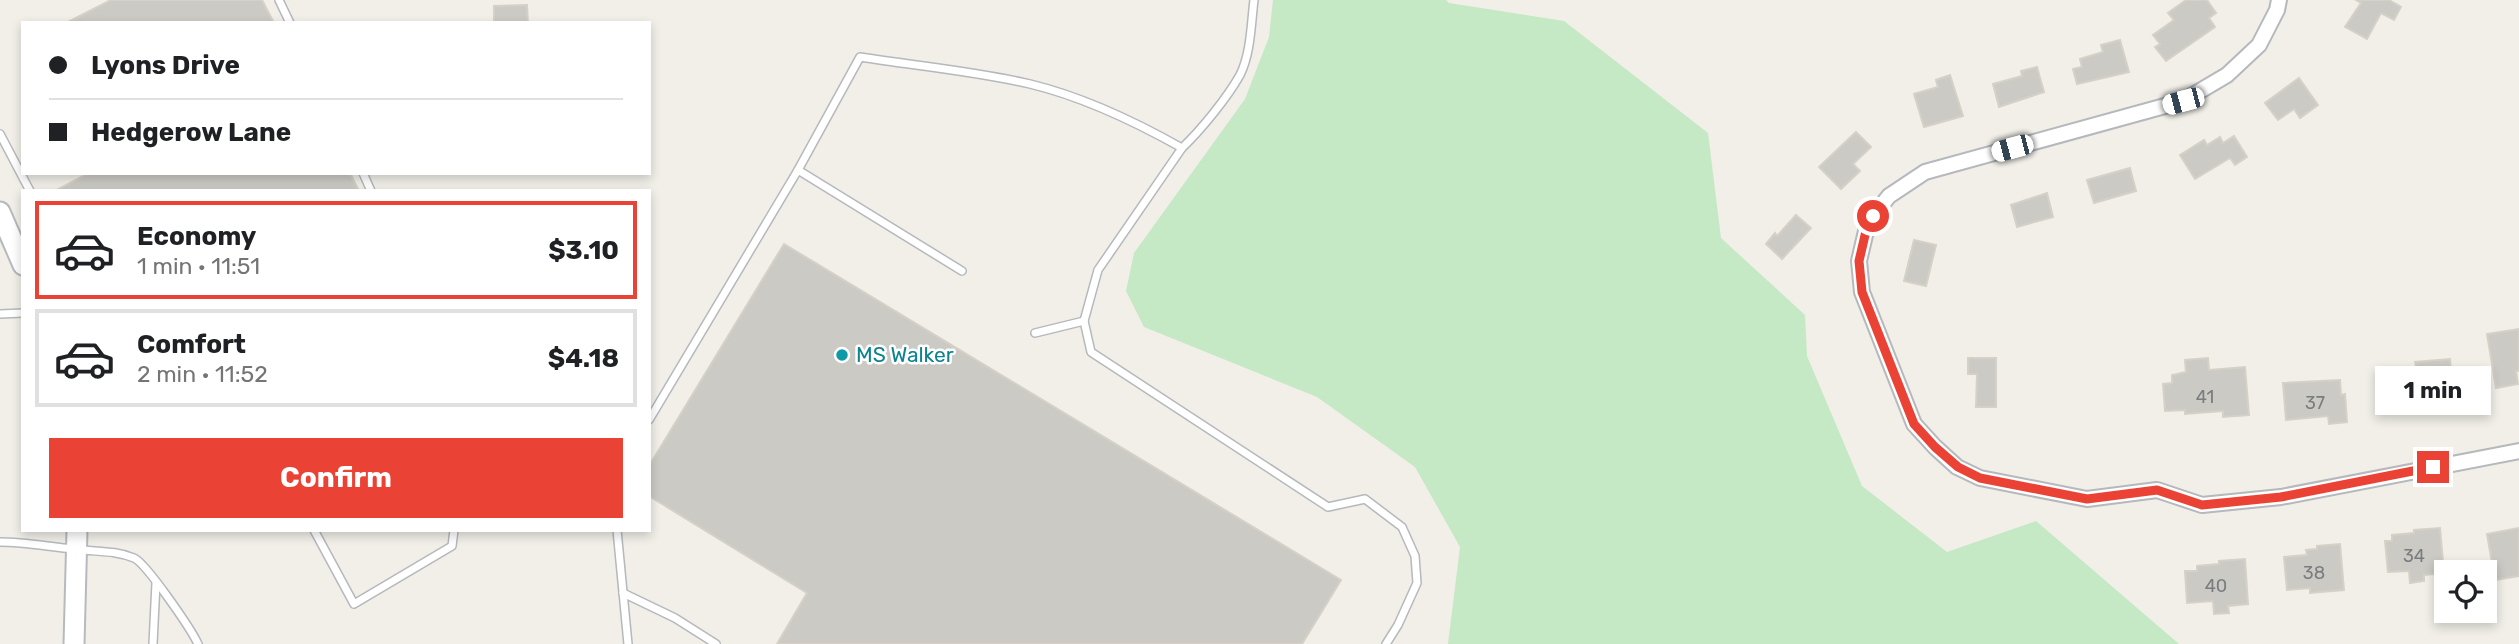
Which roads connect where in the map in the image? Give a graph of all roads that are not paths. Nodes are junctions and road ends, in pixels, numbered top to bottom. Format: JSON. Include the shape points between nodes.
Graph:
{"nodes":[{"id":1,"x":279,"y":0,"type":"edge"},
{"id":2,"x":1254,"y":0,"type":"edge"},
{"id":3,"x":2279,"y":0,"type":"edge"},
{"id":4,"x":289,"y":21,"type":"edge"},
{"id":5,"x":0,"y":134,"type":"edge"},
{"id":6,"x":1182,"y":148,"type":"junction"},
{"id":7,"x":798,"y":170,"type":"junction"},
{"id":8,"x":21,"y":174,"type":"edge"},
{"id":9,"x":0,"y":212,"type":"edge"},
{"id":10,"x":21,"y":260,"type":"edge"},
{"id":11,"x":962,"y":271,"type":"dead end"},
{"id":12,"x":21,"y":313,"type":"edge"},
{"id":13,"x":0,"y":314,"type":"edge"},
{"id":14,"x":1084,"y":321,"type":"junction"},
{"id":15,"x":1035,"y":333,"type":"dead end"},
{"id":16,"x":651,"y":417,"type":"edge"},
{"id":17,"x":2519,"y":451,"type":"edge"},
{"id":18,"x":315,"y":532,"type":"edge"},
{"id":19,"x":454,"y":532,"type":"edge"},
{"id":20,"x":617,"y":532,"type":"edge"},
{"id":21,"x":76,"y":540,"type":"edge"},
{"id":22,"x":0,"y":542,"type":"edge"},
{"id":23,"x":156,"y":583,"type":"junction"},
{"id":24,"x":623,"y":593,"type":"junction"},
{"id":25,"x":74,"y":644,"type":"edge"},
{"id":26,"x":153,"y":644,"type":"edge"},
{"id":27,"x":198,"y":644,"type":"edge"},
{"id":28,"x":628,"y":644,"type":"edge"},
{"id":29,"x":716,"y":644,"type":"edge"},
{"id":30,"x":1386,"y":644,"type":"edge"}],
"edges":[{"from":1,"to":4,"type":"lane"},
{"from":2,"to":6,"type":"lane","via":[[1240,74]]},
{"from":3,"to":17,"type":"street","via":[[2259,45],[2227,75],[2183,101],[1939,167],[1914,177],[1878,207],[1861,247],[1862,292],[1914,424],[1958,467],[1980,478],[2087,499],[2157,490],[2202,505],[2281,497]]},
{"from":5,"to":8,"type":"lane"},
{"from":6,"to":7,"type":"lane","via":[[1126,118],[1031,84],[860,57]]},
{"from":6,"to":14,"type":"lane","via":[[1098,270]]},
{"from":7,"to":11,"type":"lane"},
{"from":7,"to":16,"type":"lane"},
{"from":9,"to":10,"type":"main road"},
{"from":12,"to":13,"type":"lane"},
{"from":14,"to":15,"type":"lane"},
{"from":14,"to":30,"type":"lane","via":[[1091,352],[1328,507],[1365,499],[1402,527],[1415,556],[1418,583]]},
{"from":18,"to":19,"type":"lane","via":[[354,604],[452,546]]},
{"from":20,"to":24,"type":"lane"},
{"from":21,"to":22,"type":"lane"},
{"from":21,"to":23,"type":"lane","via":[[136,558]]},
{"from":21,"to":25,"type":"main road"},
{"from":23,"to":26,"type":"lane"},
{"from":23,"to":27,"type":"lane"},
{"from":24,"to":28,"type":"lane"},
{"from":24,"to":29,"type":"lane"}]}
